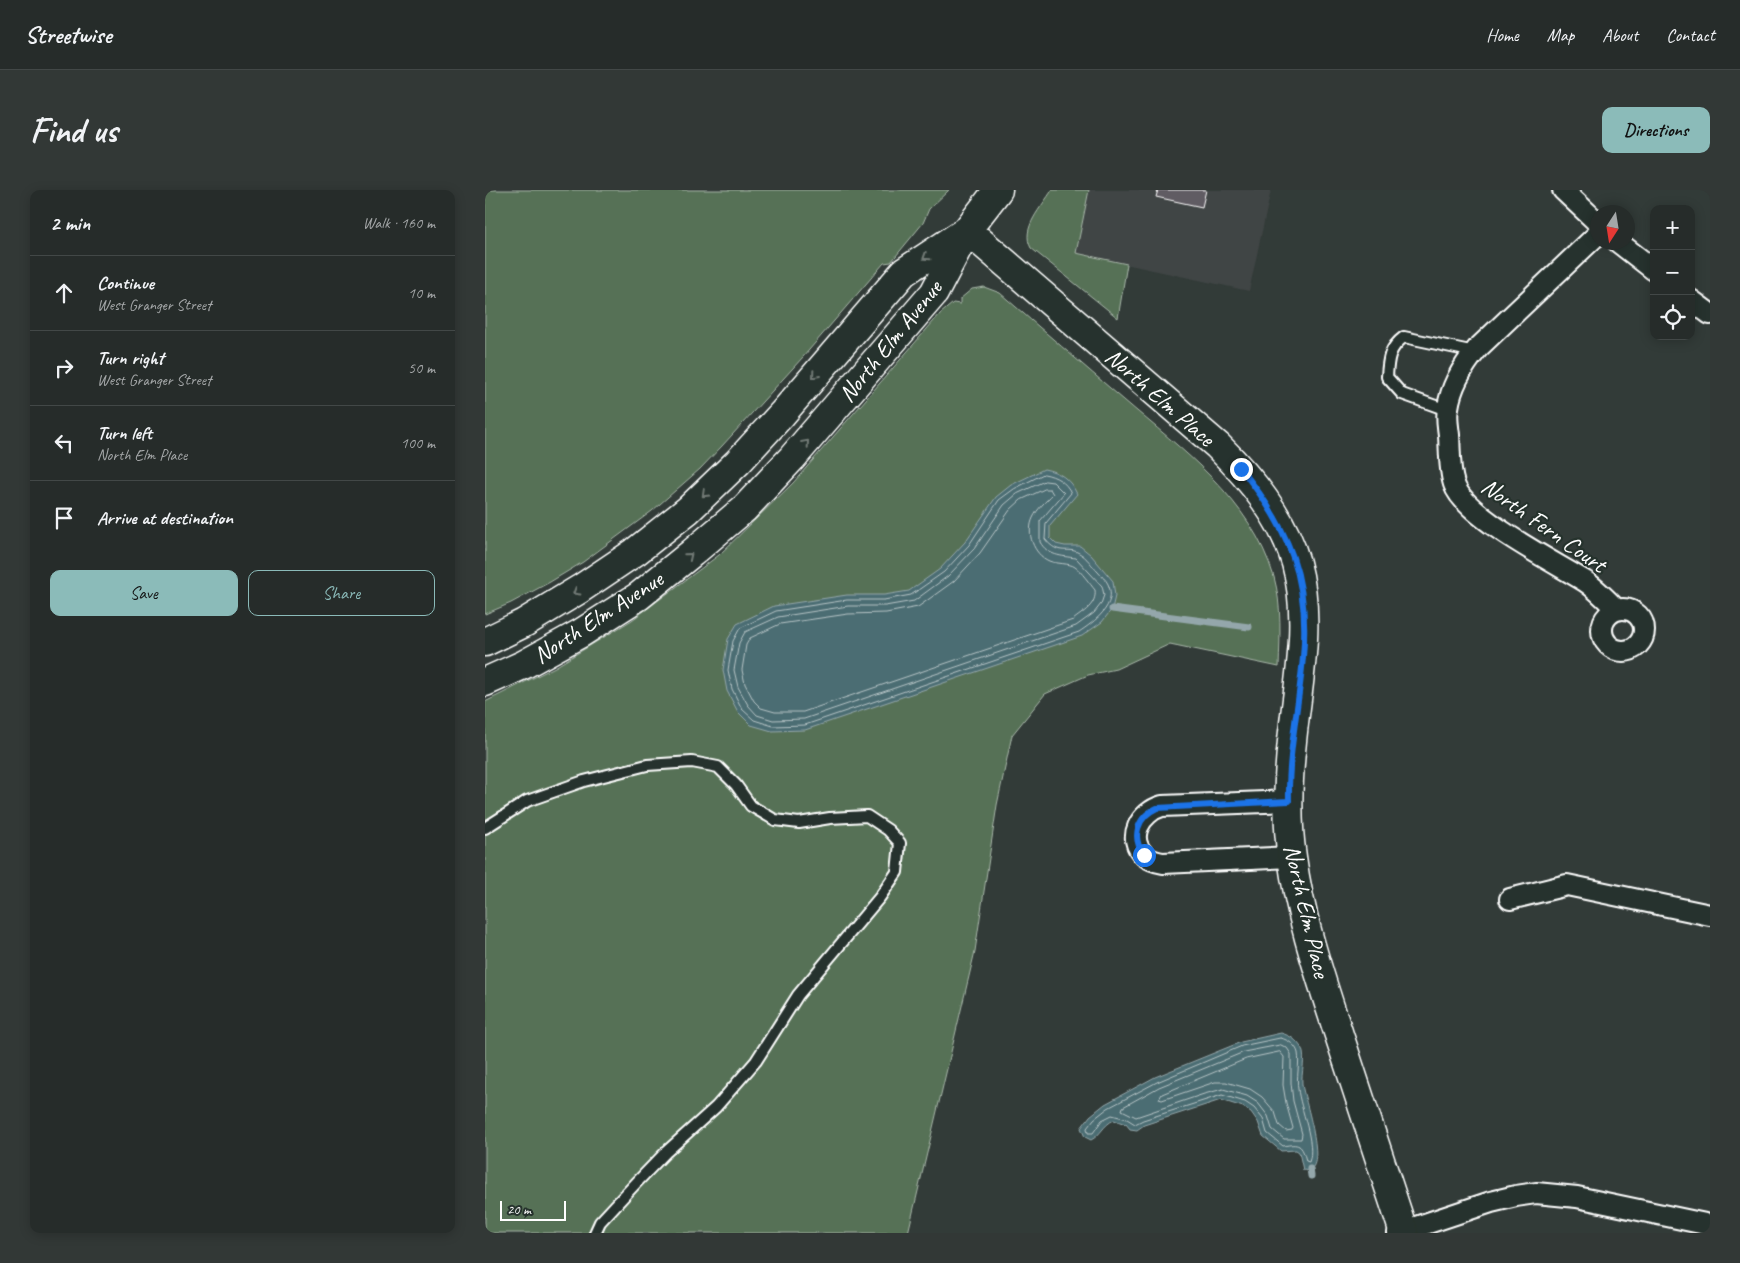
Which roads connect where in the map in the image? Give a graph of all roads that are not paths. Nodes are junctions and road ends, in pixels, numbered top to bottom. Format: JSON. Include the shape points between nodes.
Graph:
{"nodes":[{"id":1,"x":998,"y":190,"type":"edge"},
{"id":2,"x":1563,"y":190,"type":"edge"},
{"id":3,"x":1590,"y":215,"type":"edge"},
{"id":4,"x":967,"y":230,"type":"junction"},
{"id":5,"x":1590,"y":242,"type":"edge"},
{"id":6,"x":1628,"y":250,"type":"edge"},
{"id":7,"x":1650,"y":267,"type":"edge"},
{"id":8,"x":1695,"y":303,"type":"edge"},
{"id":9,"x":1710,"y":314,"type":"edge"},
{"id":10,"x":1475,"y":352,"type":"junction"},
{"id":11,"x":1447,"y":410,"type":"junction"},
{"id":12,"x":1617,"y":610,"type":"dead end"},
{"id":13,"x":485,"y":642,"type":"edge"},
{"id":14,"x":485,"y":682,"type":"edge"},
{"id":15,"x":1289,"y":801,"type":"junction"},
{"id":16,"x":485,"y":828,"type":"edge"},
{"id":17,"x":1291,"y":857,"type":"junction"},
{"id":18,"x":1510,"y":899,"type":"dead end"},
{"id":19,"x":1710,"y":915,"type":"edge"},
{"id":20,"x":1710,"y":1225,"type":"edge"},
{"id":21,"x":1402,"y":1232,"type":"edge"},
{"id":22,"x":595,"y":1233,"type":"edge"}],
"edges":[{"from":1,"to":4,"type":"main road"},
{"from":2,"to":3,"type":"street"},
{"from":4,"to":13,"type":"main road","name":"North Elm Avenue","one_way":true,"via":[[904,272],[782,414],[688,510],[635,552],[580,589]]},
{"from":14,"to":4,"type":"main road","name":"North Elm Avenue","one_way":true,"via":[[523,665],[639,596],[745,508],[934,293]]},
{"from":4,"to":15,"type":"main road","name":"North Elm Place","via":[[1218,446],[1260,492],[1276,518],[1296,563],[1304,624]]},
{"from":5,"to":10,"type":"street","name":"North Fern Court"},
{"from":6,"to":7,"type":"street"},
{"from":8,"to":9,"type":"street"},
{"from":10,"to":11,"type":"street","name":"North Fern Court","via":[[1454,384]]},
{"from":10,"to":11,"type":"lane","via":[[1405,337],[1395,344],[1388,359],[1387,377],[1402,394]]},
{"from":11,"to":12,"type":"street","name":"North Fern Court","via":[[1450,462],[1454,484],[1462,499],[1483,518],[1562,569],[1585,580]]},
{"from":15,"to":17,"type":"main road","name":"North Elm Place"},
{"from":15,"to":17,"type":"street","via":[[1162,806],[1144,816],[1137,837],[1144,855],[1163,863]]},
{"from":16,"to":22,"type":"lane","via":[[527,801],[584,781],[647,766],[692,762],[718,767],[751,806],[775,820],[799,823],[867,816],[899,842],[897,872],[798,995],[756,1061],[715,1107],[637,1182],[600,1222]]},
{"from":17,"to":21,"type":"main road","name":"North Elm Place","via":[[1315,960]]},
{"from":18,"to":19,"type":"street","via":[[1567,885]]},
{"from":20,"to":21,"type":"street","via":[[1577,1197],[1536,1194],[1491,1202]]}]}
